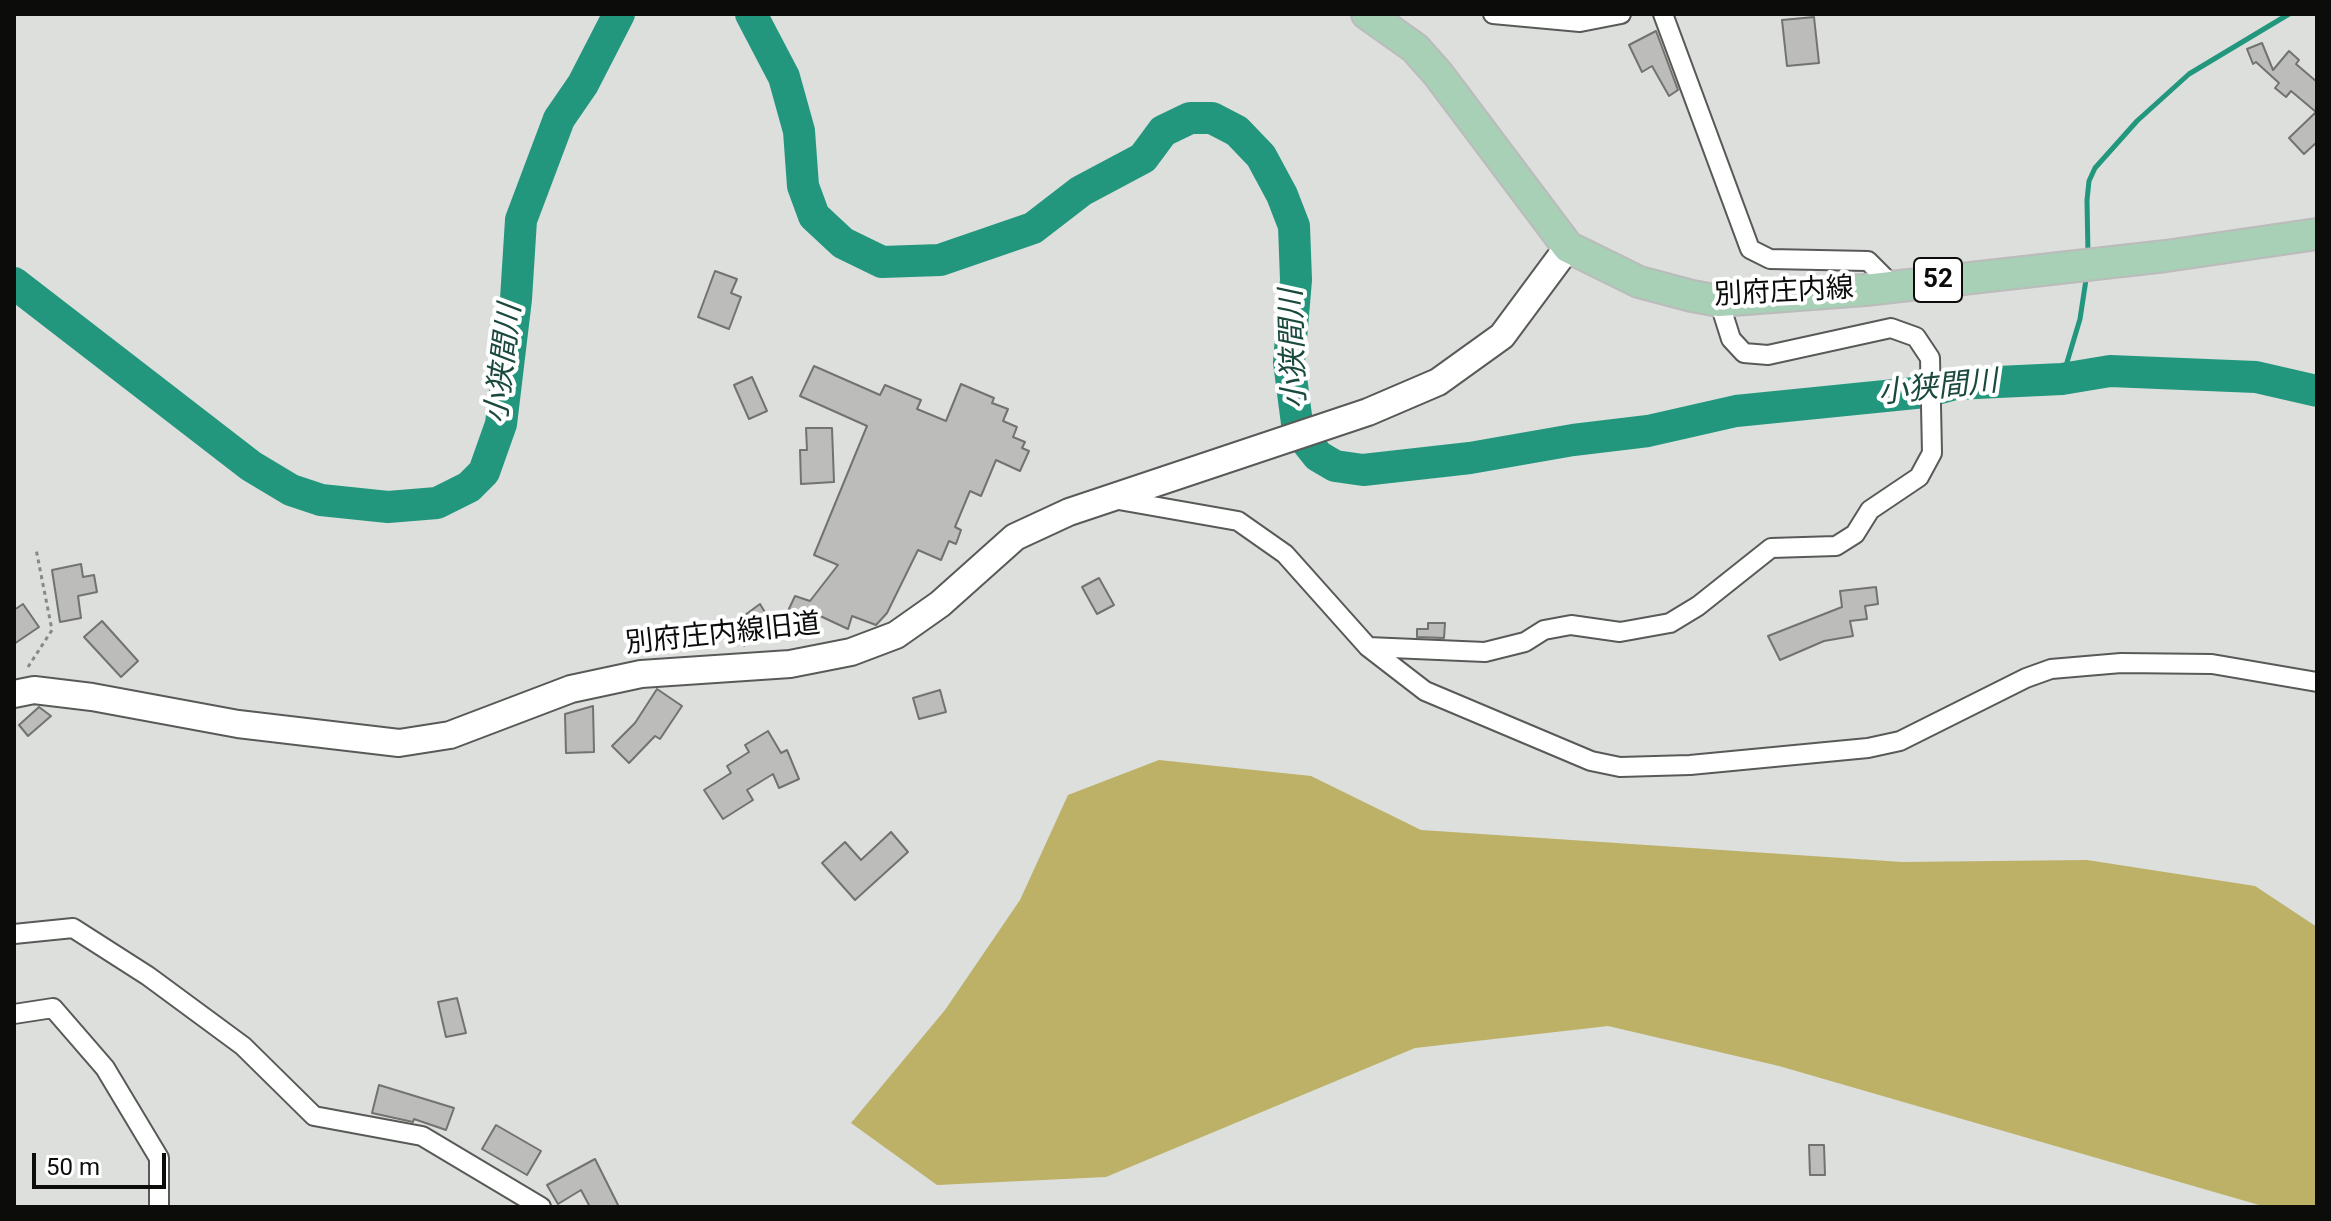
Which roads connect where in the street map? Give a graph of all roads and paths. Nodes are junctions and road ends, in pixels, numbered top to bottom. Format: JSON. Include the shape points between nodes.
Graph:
{"nodes":[{"id":1,"x":1367,"y":14,"type":"edge"},
{"id":2,"x":1493,"y":14,"type":"edge"},
{"id":3,"x":1621,"y":14,"type":"edge"},
{"id":4,"x":1663,"y":14,"type":"edge"},
{"id":5,"x":2317,"y":234,"type":"edge"},
{"id":6,"x":1568,"y":247,"type":"junction"},
{"id":7,"x":1893,"y":286,"type":"junction"},
{"id":8,"x":1719,"y":301,"type":"junction"},
{"id":9,"x":1109,"y":499,"type":"junction"},
{"id":10,"x":36,"y":549,"type":"dead end"},
{"id":11,"x":1368,"y":647,"type":"junction"},
{"id":12,"x":2317,"y":682,"type":"edge"},
{"id":13,"x":18,"y":685,"type":"edge"},
{"id":14,"x":14,"y":934,"type":"edge"},
{"id":15,"x":14,"y":1014,"type":"edge"},
{"id":16,"x":159,"y":1207,"type":"edge"},
{"id":17,"x":541,"y":1207,"type":"edge"}],
"edges":[{"from":1,"to":6,"type":"main road","name":"別府庄内線","number":"52","via":[[1415,48],[1438,74]]},
{"from":2,"to":3,"type":"street","via":[[1580,22]]},
{"from":4,"to":7,"type":"street","via":[[1750,249],[1770,259],[1868,261]]},
{"from":5,"to":7,"type":"main road","name":"別府庄内線","number":"52"},
{"from":6,"to":8,"type":"main road","name":"別府庄内線","number":"52","via":[[1639,282]]},
{"from":6,"to":9,"type":"street","name":"別府庄内線旧道","via":[[1502,336],[1438,382],[1368,412]]},
{"from":7,"to":8,"type":"main road","name":"別府庄内線","number":"52"},
{"from":8,"to":11,"type":"street","via":[[1731,339],[1744,353],[1768,355],[1891,328],[1916,337],[1930,358],[1932,453],[1919,477],[1870,510],[1855,534],[1836,546],[1771,548],[1670,623],[1620,632],[1571,625],[1485,652]]},
{"from":9,"to":11,"type":"street","via":[[1238,521],[1285,554]]},
{"from":9,"to":13,"type":"street","name":"別府庄内線旧道","via":[[1015,537],[940,604],[896,635],[851,652],[790,664],[641,674],[571,689],[450,735],[374,741],[238,724]]},
{"from":10,"to":13,"type":"path","via":[[52,630]]},
{"from":11,"to":12,"type":"street","via":[[1425,691],[1591,761],[1620,767],[1889,744],[2051,669],[2212,664]]},
{"from":14,"to":17,"type":"street","via":[[73,928],[243,1046],[314,1116],[422,1136]]},
{"from":15,"to":16,"type":"street","via":[[53,1008],[105,1068],[159,1158]]}]}
